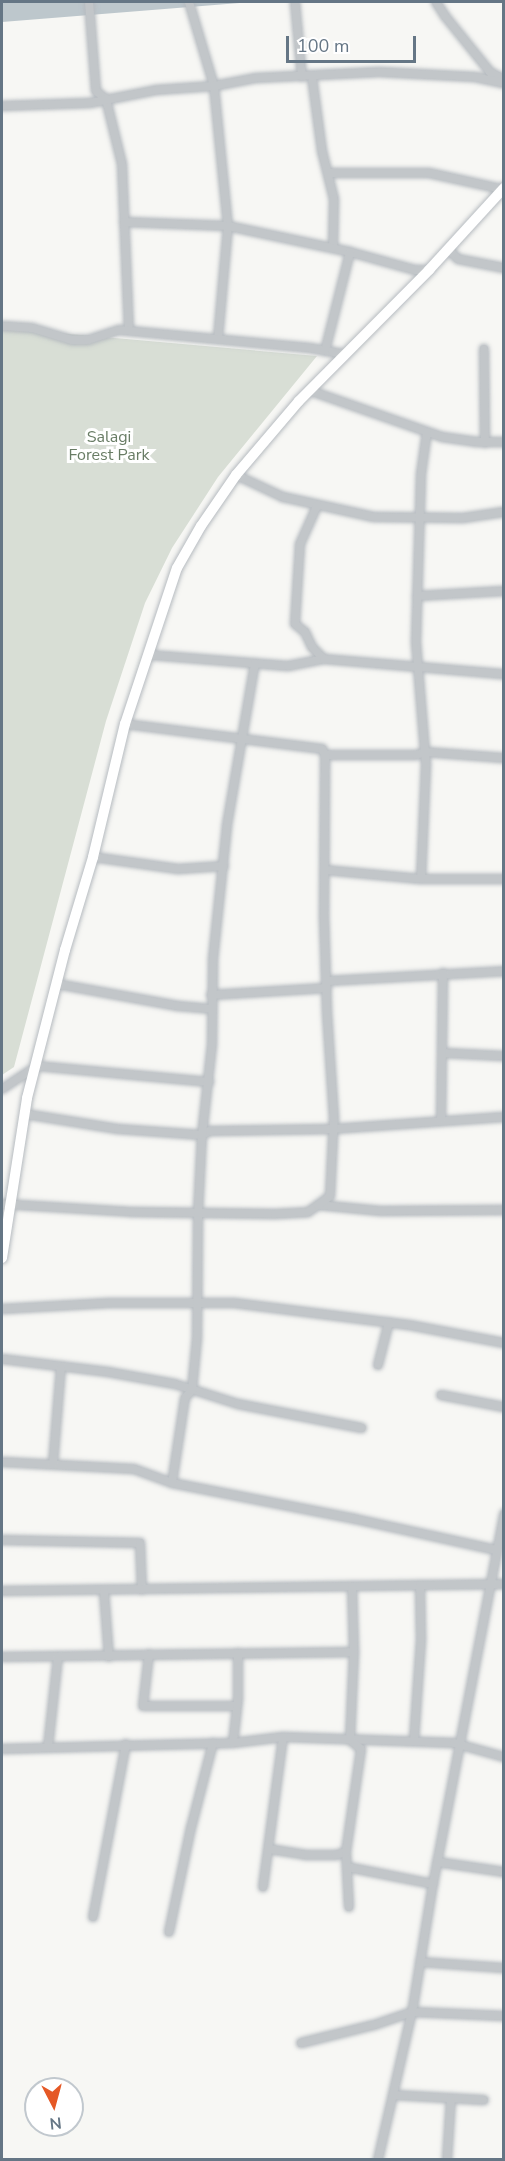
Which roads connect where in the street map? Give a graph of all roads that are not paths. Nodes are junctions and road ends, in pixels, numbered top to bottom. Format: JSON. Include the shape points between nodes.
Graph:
{"nodes":[{"id":1,"x":89,"y":2,"type":"edge"},
{"id":2,"x":189,"y":2,"type":"edge"},
{"id":3,"x":295,"y":2,"type":"edge"},
{"id":4,"x":436,"y":2,"type":"edge"},
{"id":5,"x":302,"y":77,"type":"junction"},
{"id":6,"x":312,"y":77,"type":"junction"},
{"id":7,"x":504,"y":81,"type":"edge"},
{"id":8,"x":214,"y":86,"type":"junction"},
{"id":9,"x":106,"y":99,"type":"junction"},
{"id":10,"x":2,"y":106,"type":"edge"},
{"id":11,"x":328,"y":173,"type":"junction"},
{"id":12,"x":503,"y":189,"type":"edge"},
{"id":13,"x":124,"y":222,"type":"junction"},
{"id":14,"x":228,"y":226,"type":"junction"},
{"id":15,"x":333,"y":248,"type":"junction"},
{"id":16,"x":448,"y":249,"type":"junction"},
{"id":17,"x":350,"y":252,"type":"junction"},
{"id":18,"x":504,"y":268,"type":"edge"},
{"id":19,"x":429,"y":270,"type":"junction"},
{"id":20,"x":2,"y":326,"type":"edge"},
{"id":21,"x":129,"y":331,"type":"junction"},
{"id":22,"x":218,"y":339,"type":"junction"},
{"id":23,"x":484,"y":349,"type":"dead end"},
{"id":24,"x":325,"y":351,"type":"junction"},
{"id":25,"x":344,"y":354,"type":"junction"},
{"id":26,"x":311,"y":391,"type":"junction"},
{"id":27,"x":427,"y":432,"type":"junction"},
{"id":28,"x":485,"y":442,"type":"junction"},
{"id":29,"x":504,"y":442,"type":"edge"},
{"id":30,"x":236,"y":475,"type":"junction"},
{"id":31,"x":317,"y":506,"type":"junction"},
{"id":32,"x":504,"y":512,"type":"edge"},
{"id":33,"x":420,"y":519,"type":"junction"},
{"id":34,"x":504,"y":591,"type":"edge"},
{"id":35,"x":417,"y":596,"type":"junction"},
{"id":36,"x":150,"y":655,"type":"junction"},
{"id":37,"x":324,"y":660,"type":"junction"},
{"id":38,"x":255,"y":663,"type":"junction"},
{"id":39,"x":419,"y":668,"type":"junction"},
{"id":40,"x":504,"y":674,"type":"edge"},
{"id":41,"x":125,"y":724,"type":"junction"},
{"id":42,"x":240,"y":737,"type":"junction"},
{"id":43,"x":425,"y":752,"type":"junction"},
{"id":44,"x":325,"y":755,"type":"junction"},
{"id":45,"x":504,"y":758,"type":"edge"},
{"id":46,"x":93,"y":857,"type":"junction"},
{"id":47,"x":224,"y":866,"type":"junction"},
{"id":48,"x":325,"y":870,"type":"junction"},
{"id":49,"x":421,"y":879,"type":"junction"},
{"id":50,"x":504,"y":879,"type":"edge"},
{"id":51,"x":504,"y":971,"type":"edge"},
{"id":52,"x":443,"y":973,"type":"junction"},
{"id":53,"x":57,"y":984,"type":"junction"},
{"id":54,"x":327,"y":985,"type":"junction"},
{"id":55,"x":211,"y":995,"type":"junction"},
{"id":56,"x":211,"y":1010,"type":"junction"},
{"id":57,"x":443,"y":1053,"type":"junction"},
{"id":58,"x":504,"y":1056,"type":"edge"},
{"id":59,"x":37,"y":1066,"type":"junction"},
{"id":60,"x":209,"y":1082,"type":"junction"},
{"id":61,"x":2,"y":1089,"type":"edge"},
{"id":62,"x":25,"y":1114,"type":"junction"},
{"id":63,"x":504,"y":1117,"type":"edge"},
{"id":64,"x":441,"y":1119,"type":"junction"},
{"id":65,"x":333,"y":1129,"type":"junction"},
{"id":66,"x":202,"y":1135,"type":"junction"},
{"id":67,"x":5,"y":1204,"type":"edge"},
{"id":68,"x":318,"y":1205,"type":"junction"},
{"id":69,"x":504,"y":1210,"type":"edge"},
{"id":70,"x":198,"y":1212,"type":"junction"},
{"id":71,"x":2,"y":1258,"type":"edge"},
{"id":72,"x":196,"y":1303,"type":"junction"},
{"id":73,"x":2,"y":1309,"type":"edge"},
{"id":74,"x":389,"y":1322,"type":"junction"},
{"id":75,"x":504,"y":1343,"type":"edge"},
{"id":76,"x":2,"y":1359,"type":"edge"},
{"id":77,"x":378,"y":1365,"type":"dead end"},
{"id":78,"x":61,"y":1366,"type":"junction"},
{"id":79,"x":192,"y":1390,"type":"junction"},
{"id":80,"x":441,"y":1395,"type":"dead end"},
{"id":81,"x":504,"y":1407,"type":"edge"},
{"id":82,"x":362,"y":1428,"type":"dead end"},
{"id":83,"x":2,"y":1462,"type":"edge"},
{"id":84,"x":53,"y":1464,"type":"junction"},
{"id":85,"x":172,"y":1483,"type":"junction"},
{"id":86,"x":504,"y":1514,"type":"edge"},
{"id":87,"x":2,"y":1540,"type":"edge"},
{"id":88,"x":496,"y":1550,"type":"junction"},
{"id":89,"x":420,"y":1584,"type":"junction"},
{"id":90,"x":490,"y":1584,"type":"junction"},
{"id":91,"x":504,"y":1584,"type":"edge"},
{"id":92,"x":352,"y":1586,"type":"junction"},
{"id":93,"x":142,"y":1590,"type":"junction"},
{"id":94,"x":2,"y":1591,"type":"edge"},
{"id":95,"x":104,"y":1591,"type":"junction"},
{"id":96,"x":354,"y":1652,"type":"junction"},
{"id":97,"x":238,"y":1653,"type":"junction"},
{"id":98,"x":149,"y":1654,"type":"junction"},
{"id":99,"x":2,"y":1657,"type":"edge"},
{"id":100,"x":58,"y":1657,"type":"junction"},
{"id":101,"x":109,"y":1657,"type":"junction"},
{"id":102,"x":237,"y":1706,"type":"junction"},
{"id":103,"x":283,"y":1737,"type":"junction"},
{"id":104,"x":350,"y":1740,"type":"junction"},
{"id":105,"x":414,"y":1740,"type":"junction"},
{"id":106,"x":213,"y":1743,"type":"junction"},
{"id":107,"x":232,"y":1743,"type":"junction"},
{"id":108,"x":126,"y":1744,"type":"junction"},
{"id":109,"x":460,"y":1744,"type":"junction"},
{"id":110,"x":48,"y":1747,"type":"junction"},
{"id":111,"x":2,"y":1749,"type":"edge"},
{"id":112,"x":504,"y":1757,"type":"edge"},
{"id":113,"x":269,"y":1849,"type":"junction"},
{"id":114,"x":346,"y":1852,"type":"junction"},
{"id":115,"x":437,"y":1862,"type":"junction"},
{"id":116,"x":347,"y":1867,"type":"junction"},
{"id":117,"x":504,"y":1872,"type":"edge"},
{"id":118,"x":433,"y":1884,"type":"junction"},
{"id":119,"x":263,"y":1887,"type":"dead end"},
{"id":120,"x":349,"y":1907,"type":"dead end"},
{"id":121,"x":93,"y":1917,"type":"dead end"},
{"id":122,"x":169,"y":1932,"type":"dead end"},
{"id":123,"x":420,"y":1962,"type":"junction"},
{"id":124,"x":504,"y":1968,"type":"edge"},
{"id":125,"x":412,"y":2012,"type":"junction"},
{"id":126,"x":504,"y":2016,"type":"edge"},
{"id":127,"x":301,"y":2043,"type":"dead end"},
{"id":128,"x":393,"y":2095,"type":"junction"},
{"id":129,"x":451,"y":2098,"type":"junction"},
{"id":130,"x":484,"y":2100,"type":"dead end"},
{"id":131,"x":378,"y":2160,"type":"edge"},
{"id":132,"x":447,"y":2160,"type":"edge"}],
"edges":[{"from":1,"to":9,"type":"street","via":[[96,92]]},
{"from":2,"to":8,"type":"street"},
{"from":3,"to":5,"type":"street"},
{"from":4,"to":7,"type":"street","via":[[490,72]]},
{"from":5,"to":6,"type":"street"},
{"from":5,"to":8,"type":"street","via":[[256,78]]},
{"from":6,"to":7,"type":"street","via":[[412,73]]},
{"from":6,"to":11,"type":"street"},
{"from":8,"to":9,"type":"street"},
{"from":8,"to":14,"type":"street"},
{"from":9,"to":10,"type":"street"},
{"from":9,"to":13,"type":"street","via":[[122,164]]},
{"from":11,"to":12,"type":"street","via":[[429,173]]},
{"from":11,"to":15,"type":"street","via":[[334,199]]},
{"from":12,"to":16,"type":"street"},
{"from":13,"to":14,"type":"street"},
{"from":13,"to":21,"type":"street"},
{"from":14,"to":15,"type":"street"},
{"from":14,"to":22,"type":"street"},
{"from":15,"to":17,"type":"street"},
{"from":16,"to":18,"type":"street","via":[[458,259]]},
{"from":16,"to":19,"type":"street"},
{"from":17,"to":19,"type":"street","via":[[415,270]]},
{"from":17,"to":24,"type":"street"},
{"from":19,"to":25,"type":"street"},
{"from":20,"to":21,"type":"street","via":[[32,328],[72,340]]},
{"from":21,"to":22,"type":"street"},
{"from":22,"to":24,"type":"street"},
{"from":23,"to":28,"type":"street"},
{"from":24,"to":25,"type":"street"},
{"from":25,"to":26,"type":"street"},
{"from":26,"to":27,"type":"street"},
{"from":26,"to":30,"type":"street"},
{"from":27,"to":28,"type":"street"},
{"from":27,"to":33,"type":"street"},
{"from":28,"to":29,"type":"street"},
{"from":30,"to":31,"type":"street","via":[[283,497]]},
{"from":30,"to":36,"type":"street","via":[[177,568]]},
{"from":31,"to":33,"type":"street","via":[[374,518]]},
{"from":31,"to":37,"type":"street","via":[[300,544],[295,624]]},
{"from":32,"to":33,"type":"street"},
{"from":33,"to":35,"type":"street"},
{"from":34,"to":35,"type":"street"},
{"from":35,"to":39,"type":"street"},
{"from":36,"to":38,"type":"street"},
{"from":36,"to":41,"type":"street"},
{"from":37,"to":38,"type":"street","via":[[288,666]]},
{"from":37,"to":39,"type":"street"},
{"from":38,"to":42,"type":"street","via":[[246,730]]},
{"from":39,"to":40,"type":"street"},
{"from":39,"to":43,"type":"street"},
{"from":41,"to":42,"type":"street"},
{"from":41,"to":46,"type":"street"},
{"from":42,"to":44,"type":"street","via":[[322,749]]},
{"from":42,"to":47,"type":"street"},
{"from":43,"to":44,"type":"street"},
{"from":43,"to":45,"type":"street"},
{"from":43,"to":49,"type":"street"},
{"from":44,"to":48,"type":"street"},
{"from":46,"to":47,"type":"street","via":[[178,869]]},
{"from":46,"to":53,"type":"street"},
{"from":47,"to":55,"type":"street"},
{"from":48,"to":49,"type":"street"},
{"from":48,"to":54,"type":"street"},
{"from":49,"to":50,"type":"street"},
{"from":51,"to":52,"type":"street"},
{"from":52,"to":54,"type":"street"},
{"from":52,"to":57,"type":"street"},
{"from":53,"to":56,"type":"street"},
{"from":53,"to":59,"type":"street"},
{"from":54,"to":55,"type":"street"},
{"from":54,"to":65,"type":"street"},
{"from":55,"to":56,"type":"street"},
{"from":56,"to":60,"type":"street"},
{"from":57,"to":58,"type":"street"},
{"from":57,"to":64,"type":"street"},
{"from":59,"to":60,"type":"street"},
{"from":59,"to":61,"type":"street"},
{"from":59,"to":62,"type":"street"},
{"from":60,"to":66,"type":"street"},
{"from":62,"to":66,"type":"street","via":[[118,1129]]},
{"from":62,"to":67,"type":"street"},
{"from":63,"to":64,"type":"street"},
{"from":64,"to":65,"type":"street"},
{"from":65,"to":66,"type":"street","via":[[210,1131]]},
{"from":65,"to":68,"type":"street","via":[[330,1196]]},
{"from":66,"to":70,"type":"street"},
{"from":67,"to":70,"type":"street"},
{"from":67,"to":71,"type":"street"},
{"from":68,"to":69,"type":"street","via":[[381,1211]]},
{"from":68,"to":70,"type":"street","via":[[308,1212],[275,1214]]},
{"from":70,"to":72,"type":"street","via":[[200,1258]]},
{"from":72,"to":73,"type":"street"},
{"from":72,"to":74,"type":"street","via":[[234,1303]]},
{"from":72,"to":79,"type":"street"},
{"from":74,"to":75,"type":"street"},
{"from":74,"to":77,"type":"street"},
{"from":76,"to":78,"type":"street"},
{"from":78,"to":79,"type":"street"},
{"from":78,"to":84,"type":"street"},
{"from":79,"to":82,"type":"street","via":[[238,1404]]},
{"from":79,"to":85,"type":"street","via":[[185,1398]]},
{"from":80,"to":81,"type":"street"},
{"from":83,"to":84,"type":"street"},
{"from":84,"to":85,"type":"street","via":[[134,1469]]},
{"from":85,"to":88,"type":"street"},
{"from":86,"to":88,"type":"street"},
{"from":87,"to":93,"type":"street","via":[[140,1543]]},
{"from":88,"to":90,"type":"street"},
{"from":89,"to":90,"type":"street"},
{"from":89,"to":92,"type":"street"},
{"from":89,"to":105,"type":"street","via":[[422,1639]]},
{"from":90,"to":91,"type":"street"},
{"from":90,"to":109,"type":"street"},
{"from":92,"to":93,"type":"street"},
{"from":92,"to":96,"type":"street"},
{"from":93,"to":95,"type":"street"},
{"from":94,"to":95,"type":"street"},
{"from":95,"to":101,"type":"street"},
{"from":96,"to":97,"type":"street"},
{"from":96,"to":104,"type":"street"},
{"from":97,"to":98,"type":"street"},
{"from":97,"to":102,"type":"street"},
{"from":98,"to":101,"type":"street"},
{"from":98,"to":102,"type":"street","via":[[143,1706]]},
{"from":99,"to":100,"type":"street"},
{"from":100,"to":101,"type":"street"},
{"from":100,"to":110,"type":"street"},
{"from":102,"to":107,"type":"street"},
{"from":103,"to":104,"type":"street"},
{"from":103,"to":107,"type":"street"},
{"from":103,"to":113,"type":"street"},
{"from":104,"to":105,"type":"street"},
{"from":104,"to":114,"type":"street","via":[[361,1749]]},
{"from":105,"to":109,"type":"street"},
{"from":106,"to":107,"type":"street"},
{"from":106,"to":108,"type":"street"},
{"from":106,"to":122,"type":"street"},
{"from":108,"to":110,"type":"street"},
{"from":108,"to":121,"type":"street"},
{"from":109,"to":112,"type":"street"},
{"from":109,"to":115,"type":"street"},
{"from":110,"to":111,"type":"street"},
{"from":113,"to":114,"type":"street","via":[[305,1855]]},
{"from":113,"to":119,"type":"street"},
{"from":114,"to":116,"type":"street"},
{"from":115,"to":117,"type":"street"},
{"from":115,"to":118,"type":"street"},
{"from":116,"to":118,"type":"street"},
{"from":116,"to":120,"type":"street"},
{"from":118,"to":123,"type":"street"},
{"from":123,"to":124,"type":"street"},
{"from":123,"to":125,"type":"street"},
{"from":125,"to":126,"type":"street"},
{"from":125,"to":127,"type":"street"},
{"from":125,"to":128,"type":"street"},
{"from":128,"to":129,"type":"street"},
{"from":128,"to":131,"type":"street"},
{"from":129,"to":130,"type":"street"},
{"from":129,"to":132,"type":"street"}]}
